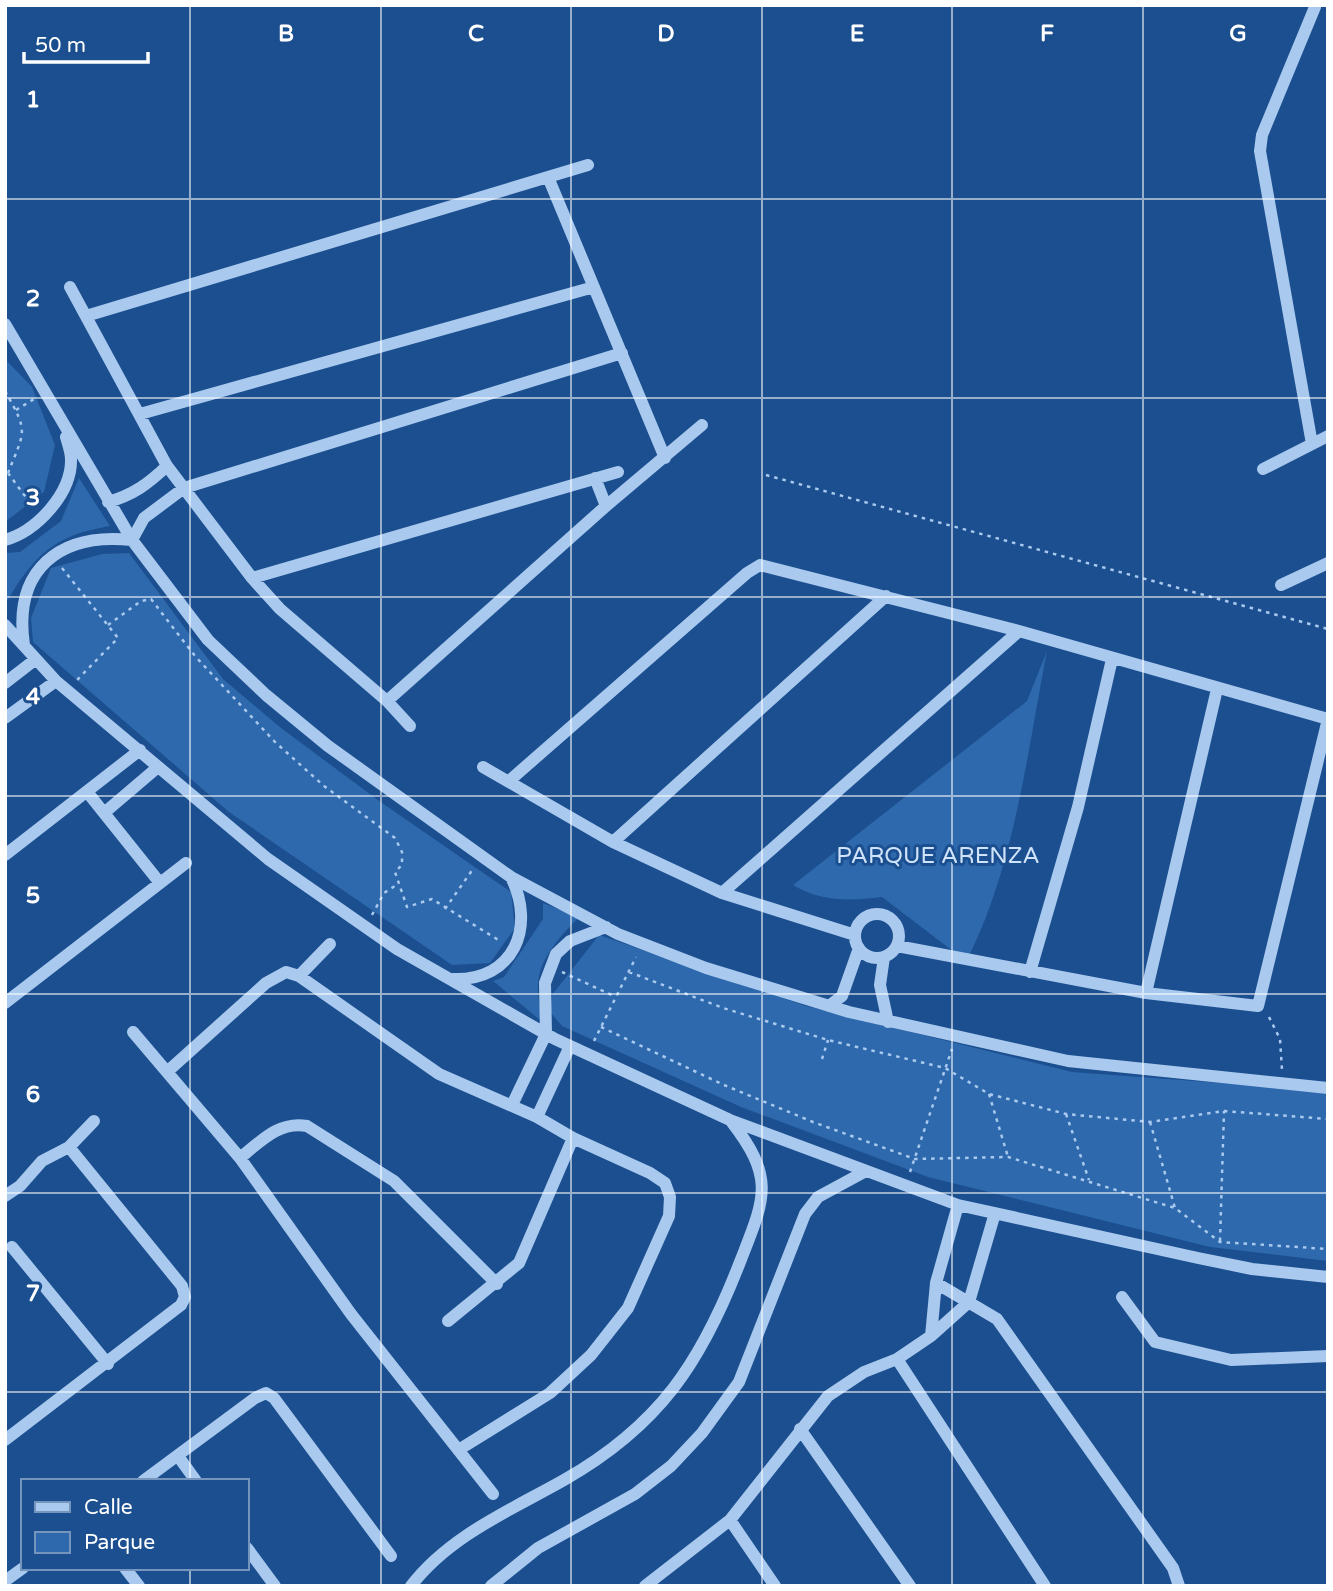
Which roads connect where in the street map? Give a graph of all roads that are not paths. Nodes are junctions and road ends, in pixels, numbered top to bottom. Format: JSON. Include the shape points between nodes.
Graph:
{"nodes":[{"id":1,"x":1315,"y":7,"type":"dead end"},
{"id":2,"x":588,"y":165,"type":"dead end"},
{"id":3,"x":548,"y":177,"type":"junction"},
{"id":4,"x":70,"y":287,"type":"dead end"},
{"id":5,"x":594,"y":287,"type":"junction"},
{"id":6,"x":86,"y":316,"type":"junction"},
{"id":7,"x":5,"y":324,"type":"edge"},
{"id":8,"x":622,"y":353,"type":"junction"},
{"id":9,"x":139,"y":414,"type":"junction"},
{"id":10,"x":63,"y":425,"type":"junction"},
{"id":11,"x":702,"y":425,"type":"dead end"},
{"id":12,"x":1328,"y":436,"type":"edge"},
{"id":13,"x":1312,"y":444,"type":"junction"},
{"id":14,"x":665,"y":458,"type":"junction"},
{"id":15,"x":167,"y":466,"type":"junction"},
{"id":16,"x":1263,"y":469,"type":"dead end"},
{"id":17,"x":618,"y":472,"type":"dead end"},
{"id":18,"x":595,"y":478,"type":"junction"},
{"id":19,"x":184,"y":488,"type":"junction"},
{"id":20,"x":108,"y":502,"type":"junction"},
{"id":21,"x":606,"y":506,"type":"junction"},
{"id":22,"x":5,"y":540,"type":"edge"},
{"id":23,"x":132,"y":540,"type":"junction"},
{"id":24,"x":1328,"y":563,"type":"edge"},
{"id":25,"x":1309,"y":572,"type":"junction"},
{"id":26,"x":252,"y":578,"type":"junction"},
{"id":27,"x":1328,"y":578,"type":"edge"},
{"id":28,"x":1281,"y":585,"type":"dead end"},
{"id":29,"x":886,"y":596,"type":"junction"},
{"id":30,"x":5,"y":625,"type":"edge"},
{"id":31,"x":1018,"y":631,"type":"junction"},
{"id":32,"x":24,"y":646,"type":"junction"},
{"id":33,"x":36,"y":659,"type":"junction"},
{"id":34,"x":1112,"y":659,"type":"junction"},
{"id":35,"x":56,"y":681,"type":"junction"},
{"id":36,"x":5,"y":683,"type":"edge"},
{"id":37,"x":1217,"y":689,"type":"junction"},
{"id":38,"x":387,"y":701,"type":"junction"},
{"id":39,"x":5,"y":718,"type":"edge"},
{"id":40,"x":1328,"y":719,"type":"edge"},
{"id":41,"x":410,"y":726,"type":"dead end"},
{"id":42,"x":140,"y":751,"type":"junction"},
{"id":43,"x":158,"y":767,"type":"junction"},
{"id":44,"x":483,"y":767,"type":"dead end"},
{"id":45,"x":509,"y":781,"type":"junction"},
{"id":46,"x":88,"y":793,"type":"junction"},
{"id":47,"x":104,"y":813,"type":"junction"},
{"id":48,"x":612,"y":842,"type":"junction"},
{"id":49,"x":5,"y":855,"type":"edge"},
{"id":50,"x":186,"y":863,"type":"dead end"},
{"id":51,"x":511,"y":877,"type":"junction"},
{"id":52,"x":160,"y":883,"type":"junction"},
{"id":53,"x":722,"y":893,"type":"junction"},
{"id":54,"x":606,"y":927,"type":"junction"},
{"id":55,"x":855,"y":935,"type":"junction"},
{"id":56,"x":330,"y":944,"type":"dead end"},
{"id":57,"x":897,"y":946,"type":"junction"},
{"id":58,"x":859,"y":948,"type":"junction"},
{"id":59,"x":884,"y":957,"type":"junction"},
{"id":60,"x":1030,"y":972,"type":"junction"},
{"id":61,"x":299,"y":976,"type":"junction"},
{"id":62,"x":453,"y":979,"type":"junction"},
{"id":63,"x":1146,"y":993,"type":"junction"},
{"id":64,"x":5,"y":1003,"type":"edge"},
{"id":65,"x":829,"y":1006,"type":"junction"},
{"id":66,"x":888,"y":1022,"type":"junction"},
{"id":67,"x":133,"y":1032,"type":"dead end"},
{"id":68,"x":546,"y":1034,"type":"junction"},
{"id":69,"x":570,"y":1046,"type":"junction"},
{"id":70,"x":168,"y":1071,"type":"junction"},
{"id":71,"x":1328,"y":1088,"type":"edge"},
{"id":72,"x":512,"y":1105,"type":"junction"},
{"id":73,"x":537,"y":1117,"type":"junction"},
{"id":74,"x":730,"y":1120,"type":"junction"},
{"id":75,"x":94,"y":1121,"type":"dead end"},
{"id":76,"x":573,"y":1138,"type":"junction"},
{"id":77,"x":69,"y":1147,"type":"junction"},
{"id":78,"x":240,"y":1158,"type":"junction"},
{"id":79,"x":866,"y":1171,"type":"junction"},
{"id":80,"x":5,"y":1196,"type":"edge"},
{"id":81,"x":958,"y":1205,"type":"junction"},
{"id":82,"x":995,"y":1213,"type":"junction"},
{"id":83,"x":12,"y":1247,"type":"dead end"},
{"id":84,"x":1328,"y":1277,"type":"edge"},
{"id":85,"x":936,"y":1283,"type":"junction"},
{"id":86,"x":497,"y":1284,"type":"junction"},
{"id":87,"x":1122,"y":1297,"type":"dead end"},
{"id":88,"x":969,"y":1301,"type":"junction"},
{"id":89,"x":448,"y":1321,"type":"dead end"},
{"id":90,"x":931,"y":1336,"type":"junction"},
{"id":91,"x":1328,"y":1356,"type":"edge"},
{"id":92,"x":897,"y":1359,"type":"junction"},
{"id":93,"x":108,"y":1364,"type":"junction"},
{"id":94,"x":800,"y":1429,"type":"junction"},
{"id":95,"x":5,"y":1440,"type":"edge"},
{"id":96,"x":460,"y":1449,"type":"junction"},
{"id":97,"x":178,"y":1456,"type":"junction"},
{"id":98,"x":147,"y":1479,"type":"edge"},
{"id":99,"x":195,"y":1479,"type":"edge"},
{"id":100,"x":493,"y":1494,"type":"dead end"},
{"id":101,"x":730,"y":1520,"type":"junction"},
{"id":102,"x":248,"y":1549,"type":"edge"},
{"id":103,"x":391,"y":1556,"type":"dead end"},
{"id":104,"x":21,"y":1569,"type":"edge"},
{"id":105,"x":127,"y":1570,"type":"edge"},
{"id":106,"x":5,"y":1581,"type":"edge"},
{"id":107,"x":498,"y":1584,"type":"edge"},
{"id":108,"x":139,"y":1586,"type":"edge"},
{"id":109,"x":275,"y":1586,"type":"edge"},
{"id":110,"x":411,"y":1586,"type":"edge"},
{"id":111,"x":645,"y":1586,"type":"edge"},
{"id":112,"x":775,"y":1586,"type":"edge"},
{"id":113,"x":910,"y":1586,"type":"edge"},
{"id":114,"x":1045,"y":1586,"type":"edge"},
{"id":115,"x":1179,"y":1586,"type":"edge"}],
"edges":[{"from":1,"to":13,"type":"street","via":[[1259,151]]},
{"from":2,"to":3,"type":"street"},
{"from":3,"to":5,"type":"street"},
{"from":3,"to":6,"type":"street"},
{"from":4,"to":6,"type":"street"},
{"from":5,"to":8,"type":"street"},
{"from":5,"to":9,"type":"street"},
{"from":6,"to":9,"type":"street"},
{"from":7,"to":10,"type":"street"},
{"from":8,"to":14,"type":"street"},
{"from":8,"to":19,"type":"street"},
{"from":9,"to":15,"type":"street"},
{"from":10,"to":20,"type":"street"},
{"from":10,"to":22,"type":"street","via":[[71,460],[62,492],[42,519]]},
{"from":11,"to":14,"type":"street"},
{"from":12,"to":13,"type":"street"},
{"from":13,"to":16,"type":"street"},
{"from":14,"to":21,"type":"street"},
{"from":15,"to":19,"type":"street"},
{"from":15,"to":20,"type":"street","via":[[145,487]]},
{"from":17,"to":18,"type":"street"},
{"from":18,"to":21,"type":"street"},
{"from":18,"to":26,"type":"street"},
{"from":19,"to":23,"type":"street","via":[[144,518]]},
{"from":19,"to":26,"type":"street"},
{"from":20,"to":23,"type":"street"},
{"from":21,"to":38,"type":"street"},
{"from":23,"to":32,"type":"street","via":[[105,537],[79,541],[37,571],[25,594],[20,620]]},
{"from":23,"to":51,"type":"street","via":[[208,640],[266,695],[328,746]]},
{"from":24,"to":25,"type":"street"},
{"from":25,"to":27,"type":"street"},
{"from":25,"to":28,"type":"street"},
{"from":26,"to":38,"type":"street","via":[[280,609]]},
{"from":29,"to":31,"type":"street"},
{"from":29,"to":45,"type":"street","via":[[760,565]]},
{"from":29,"to":48,"type":"street"},
{"from":30,"to":32,"type":"street"},
{"from":31,"to":34,"type":"street"},
{"from":31,"to":53,"type":"street"},
{"from":32,"to":33,"type":"street"},
{"from":33,"to":35,"type":"street"},
{"from":33,"to":36,"type":"street"},
{"from":34,"to":37,"type":"street"},
{"from":34,"to":60,"type":"street","via":[[1078,807]]},
{"from":35,"to":39,"type":"street"},
{"from":35,"to":42,"type":"street"},
{"from":37,"to":40,"type":"street"},
{"from":37,"to":63,"type":"street"},
{"from":38,"to":41,"type":"street"},
{"from":40,"to":63,"type":"street","via":[[1258,1006]]},
{"from":42,"to":43,"type":"street"},
{"from":42,"to":46,"type":"street"},
{"from":43,"to":47,"type":"street"},
{"from":43,"to":62,"type":"street","via":[[268,859],[365,928],[432,971]]},
{"from":44,"to":45,"type":"street"},
{"from":45,"to":48,"type":"street"},
{"from":46,"to":47,"type":"street"},
{"from":46,"to":49,"type":"street"},
{"from":47,"to":52,"type":"street"},
{"from":48,"to":53,"type":"street"},
{"from":50,"to":52,"type":"street"},
{"from":51,"to":54,"type":"street"},
{"from":51,"to":62,"type":"street","via":[[522,903],[522,927],[515,949],[504,962],[479,977]]},
{"from":52,"to":64,"type":"street"},
{"from":53,"to":55,"type":"street"},
{"from":54,"to":65,"type":"street","via":[[706,968]]},
{"from":54,"to":68,"type":"street","via":[[570,941],[556,954],[544,994]]},
{"from":55,"to":57,"type":"street","via":[[862,919],[879,914],[894,921],[900,937]]},
{"from":55,"to":58,"type":"street"},
{"from":56,"to":61,"type":"street"},
{"from":57,"to":59,"type":"street"},
{"from":57,"to":60,"type":"street"},
{"from":58,"to":59,"type":"street","via":[[866,955]]},
{"from":58,"to":65,"type":"street","via":[[842,996]]},
{"from":59,"to":66,"type":"street","via":[[880,985]]},
{"from":60,"to":63,"type":"street"},
{"from":61,"to":70,"type":"street","via":[[275,975]]},
{"from":61,"to":72,"type":"street","via":[[439,1074]]},
{"from":62,"to":68,"type":"street"},
{"from":65,"to":66,"type":"street"},
{"from":66,"to":71,"type":"street","via":[[1068,1061]]},
{"from":67,"to":70,"type":"street"},
{"from":68,"to":69,"type":"street"},
{"from":68,"to":72,"type":"street"},
{"from":69,"to":73,"type":"street"},
{"from":69,"to":74,"type":"street"},
{"from":70,"to":78,"type":"street"},
{"from":72,"to":73,"type":"street"},
{"from":73,"to":76,"type":"street"},
{"from":74,"to":79,"type":"street"},
{"from":74,"to":110,"type":"street","via":[[750,1146],[764,1192],[729,1290],[692,1366],[624,1441],[493,1518],[441,1555]]},
{"from":75,"to":77,"type":"street"},
{"from":76,"to":86,"type":"street","via":[[519,1263]]},
{"from":76,"to":96,"type":"street","via":[[665,1183],[670,1196],[668,1216],[628,1308],[591,1355],[550,1393]]},
{"from":77,"to":80,"type":"street","via":[[42,1161]]},
{"from":77,"to":93,"type":"street","via":[[182,1286],[185,1297]]},
{"from":78,"to":86,"type":"street","via":[[283,1126],[307,1126],[394,1181]]},
{"from":78,"to":96,"type":"street","via":[[351,1314]]},
{"from":79,"to":81,"type":"street"},
{"from":79,"to":107,"type":"street","via":[[818,1197],[805,1214],[739,1382],[702,1433],[671,1466],[635,1494],[538,1548]]},
{"from":81,"to":82,"type":"street"},
{"from":81,"to":85,"type":"street"},
{"from":82,"to":84,"type":"street","via":[[1252,1269]]},
{"from":82,"to":88,"type":"street"},
{"from":83,"to":93,"type":"street"},
{"from":85,"to":88,"type":"street"},
{"from":85,"to":90,"type":"street"},
{"from":86,"to":89,"type":"street"},
{"from":87,"to":91,"type":"street","via":[[1155,1342],[1231,1360]]},
{"from":88,"to":90,"type":"street"},
{"from":88,"to":115,"type":"street","via":[[997,1319],[1173,1568]]},
{"from":90,"to":92,"type":"street"},
{"from":92,"to":94,"type":"street","via":[[864,1371],[828,1396]]},
{"from":92,"to":114,"type":"street"},
{"from":93,"to":95,"type":"street"},
{"from":94,"to":101,"type":"street"},
{"from":94,"to":113,"type":"street"},
{"from":96,"to":100,"type":"street"},
{"from":97,"to":98,"type":"street"},
{"from":97,"to":99,"type":"street"},
{"from":97,"to":103,"type":"street","via":[[266,1393]]},
{"from":101,"to":111,"type":"street"},
{"from":101,"to":112,"type":"street"},
{"from":102,"to":109,"type":"street"},
{"from":104,"to":106,"type":"street"},
{"from":105,"to":108,"type":"street"}]}
